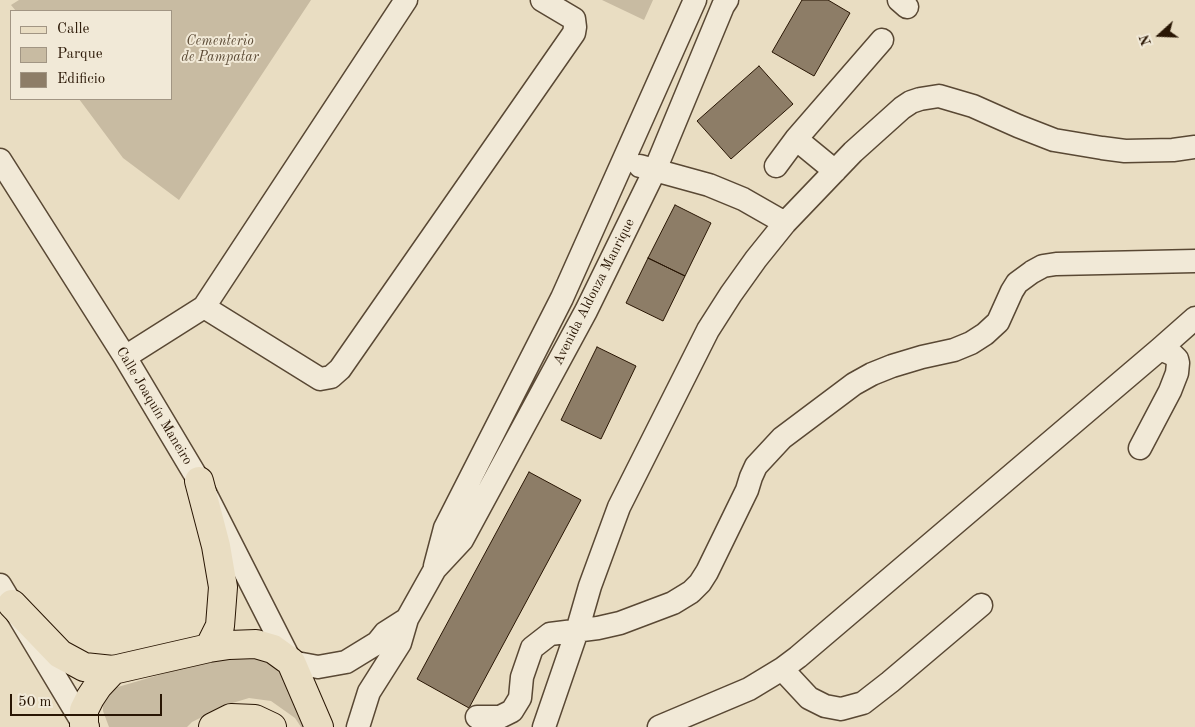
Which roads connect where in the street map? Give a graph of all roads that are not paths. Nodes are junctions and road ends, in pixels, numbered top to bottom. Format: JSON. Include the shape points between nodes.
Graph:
{"nodes":[{"id":1,"x":406,"y":0,"type":"edge"},
{"id":2,"x":542,"y":0,"type":"edge"},
{"id":3,"x":695,"y":0,"type":"edge"},
{"id":4,"x":727,"y":0,"type":"edge"},
{"id":5,"x":882,"y":40,"type":"dead end"},
{"id":6,"x":796,"y":139,"type":"junction"},
{"id":7,"x":1195,"y":147,"type":"edge"},
{"id":8,"x":0,"y":160,"type":"edge"},
{"id":9,"x":622,"y":162,"type":"junction"},
{"id":10,"x":776,"y":166,"type":"dead end"},
{"id":11,"x":655,"y":170,"type":"junction"},
{"id":12,"x":835,"y":171,"type":"junction"},
{"id":13,"x":6,"y":184,"type":"edge"},
{"id":14,"x":785,"y":223,"type":"junction"},
{"id":15,"x":1195,"y":261,"type":"edge"},
{"id":16,"x":204,"y":307,"type":"junction"},
{"id":17,"x":1195,"y":318,"type":"edge"},
{"id":18,"x":1160,"y":349,"type":"junction"},
{"id":19,"x":125,"y":357,"type":"junction"},
{"id":20,"x":1140,"y":448,"type":"dead end"},
{"id":21,"x":199,"y":481,"type":"junction"},
{"id":22,"x":435,"y":569,"type":"junction"},
{"id":23,"x":6,"y":595,"type":"edge"},
{"id":24,"x":981,"y":605,"type":"dead end"},
{"id":25,"x":407,"y":619,"type":"junction"},
{"id":26,"x":577,"y":631,"type":"junction"},
{"id":27,"x":210,"y":648,"type":"junction"},
{"id":28,"x":291,"y":662,"type":"junction"},
{"id":29,"x":782,"y":669,"type":"junction"},
{"id":30,"x":112,"y":670,"type":"junction"},
{"id":31,"x":477,"y":717,"type":"dead end"},
{"id":32,"x":84,"y":726,"type":"edge"},
{"id":33,"x":213,"y":727,"type":"edge"},
{"id":34,"x":272,"y":727,"type":"edge"},
{"id":35,"x":319,"y":727,"type":"edge"},
{"id":36,"x":358,"y":727,"type":"edge"},
{"id":37,"x":544,"y":727,"type":"edge"},
{"id":38,"x":659,"y":727,"type":"edge"}],
"edges":[{"from":1,"to":16,"type":"street"},
{"from":2,"to":16,"type":"street","via":[[574,19],[574,33],[340,369],[331,377],[320,379]]},
{"from":3,"to":9,"type":"street","name":"Avenida Aldonza Manrique"},
{"from":4,"to":11,"type":"street","name":"Avenida Aldonza Manrique"},
{"from":5,"to":6,"type":"street"},
{"from":6,"to":10,"type":"street"},
{"from":6,"to":12,"type":"street"},
{"from":7,"to":12,"type":"street","via":[[1125,151],[1054,140],[973,106],[938,96],[911,102],[902,108]]},
{"from":8,"to":13,"type":"street","name":"Calle Joaquín Maneiro"},
{"from":9,"to":11,"type":"street"},
{"from":9,"to":22,"type":"street","name":"Avenida Aldonza Manrique","via":[[562,298],[445,528]]},
{"from":11,"to":14,"type":"street","via":[[744,199]]},
{"from":11,"to":22,"type":"street","name":"Avenida Aldonza Manrique","via":[[586,312],[462,540]]},
{"from":12,"to":14,"type":"street"},
{"from":13,"to":19,"type":"street","name":"Calle Joaquín Maneiro"},
{"from":14,"to":26,"type":"street","via":[[756,259],[708,330],[619,507]]},
{"from":15,"to":26,"type":"street","via":[[1056,264],[1032,272],[1017,283],[998,322],[985,334],[954,350],[872,374],[782,438],[756,466],[707,572],[691,592],[673,603],[620,623]]},
{"from":16,"to":19,"type":"street"},
{"from":17,"to":18,"type":"street"},
{"from":18,"to":20,"type":"street","via":[[1177,359],[1177,373]]},
{"from":18,"to":29,"type":"street"},
{"from":19,"to":21,"type":"street","name":"Calle Joaquín Maneiro"},
{"from":21,"to":27,"type":"main road","via":[[223,587],[220,626]]},
{"from":21,"to":28,"type":"street","name":"Calle Joaquín Maneiro"},
{"from":22,"to":25,"type":"street","name":"Avenida Aldonza Manrique"},
{"from":23,"to":30,"type":"main road","via":[[60,654],[84,667]]},
{"from":23,"to":32,"type":"street"},
{"from":24,"to":29,"type":"street","via":[[863,703],[841,708],[826,706],[809,698]]},
{"from":25,"to":28,"type":"street","name":"Avenida Aldonza Manrique","via":[[346,662],[318,666]]},
{"from":25,"to":36,"type":"street","name":"Avenida Aldonza Manrique","via":[[400,643],[370,692]]},
{"from":26,"to":31,"type":"street","via":[[550,634],[532,648],[522,677],[520,698],[512,711],[500,717]]},
{"from":26,"to":37,"type":"street"},
{"from":27,"to":28,"type":"main road","via":[[256,644],[273,649]]},
{"from":27,"to":30,"type":"main road"},
{"from":28,"to":35,"type":"main road"},
{"from":29,"to":38,"type":"street","via":[[749,689]]},
{"from":30,"to":32,"type":"main road","via":[[90,698],[84,710]]},
{"from":33,"to":34,"type":"main road","via":[[231,718],[255,719]]}]}
